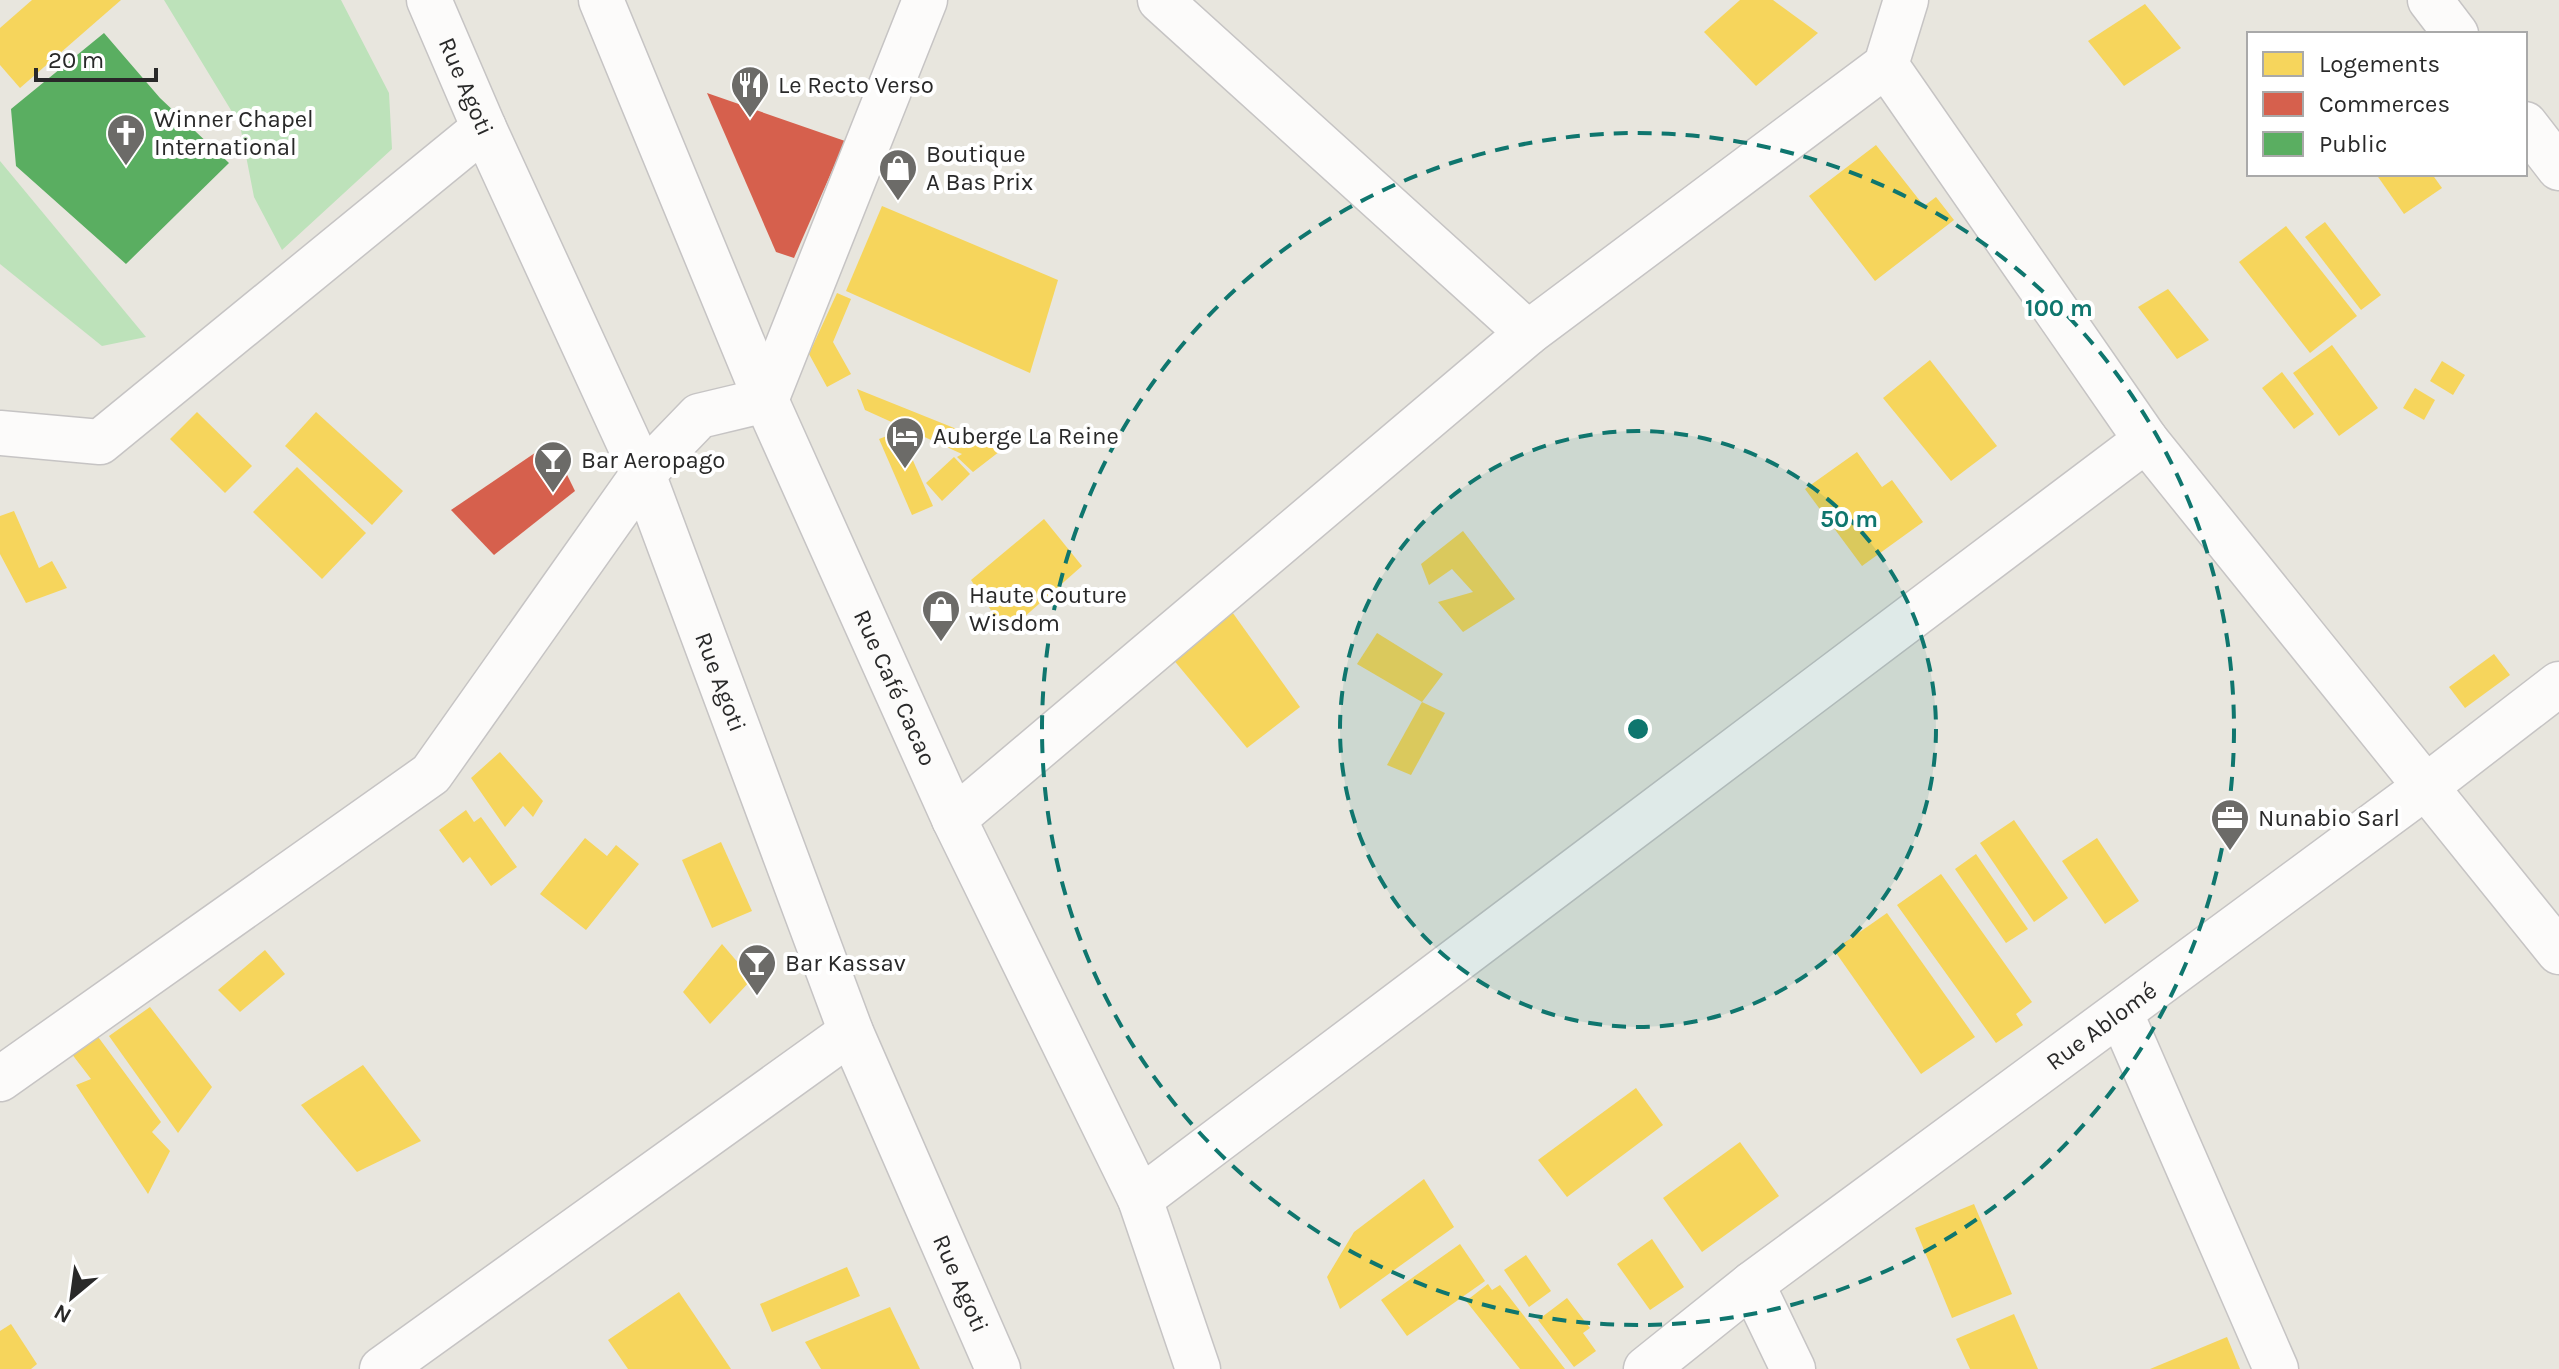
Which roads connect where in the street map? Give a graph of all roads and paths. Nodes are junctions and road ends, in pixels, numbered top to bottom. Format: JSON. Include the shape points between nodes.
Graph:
{"nodes":[{"id":1,"x":429,"y":0,"type":"edge"},
{"id":2,"x":601,"y":0,"type":"edge"},
{"id":3,"x":925,"y":0,"type":"edge"},
{"id":4,"x":1160,"y":0,"type":"edge"},
{"id":5,"x":1906,"y":0,"type":"edge"},
{"id":6,"x":2430,"y":0,"type":"edge"},
{"id":7,"x":2454,"y":32,"type":"edge"},
{"id":8,"x":1886,"y":65,"type":"junction"},
{"id":9,"x":2527,"y":127,"type":"edge"},
{"id":10,"x":484,"y":128,"type":"junction"},
{"id":11,"x":2559,"y":168,"type":"edge"},
{"id":12,"x":1528,"y":333,"type":"junction"},
{"id":13,"x":766,"y":400,"type":"junction"},
{"id":14,"x":0,"y":433,"type":"edge"},
{"id":15,"x":2146,"y":440,"type":"junction"},
{"id":16,"x":643,"y":474,"type":"junction"},
{"id":17,"x":2559,"y":684,"type":"edge"},
{"id":18,"x":2424,"y":788,"type":"junction"},
{"id":19,"x":954,"y":819,"type":"junction"},
{"id":20,"x":2559,"y":952,"type":"edge"},
{"id":21,"x":2121,"y":1014,"type":"junction"},
{"id":22,"x":851,"y":1032,"type":"junction"},
{"id":23,"x":0,"y":1079,"type":"edge"},
{"id":24,"x":1140,"y":1199,"type":"junction"},
{"id":25,"x":1752,"y":1284,"type":"junction"},
{"id":26,"x":382,"y":1369,"type":"edge"},
{"id":27,"x":998,"y":1369,"type":"edge"},
{"id":28,"x":1198,"y":1369,"type":"edge"},
{"id":29,"x":1646,"y":1369,"type":"edge"},
{"id":30,"x":1793,"y":1369,"type":"edge"},
{"id":31,"x":2276,"y":1369,"type":"edge"}],
"edges":[{"from":1,"to":10,"type":"street","name":"Rue Agoti"},
{"from":2,"to":13,"type":"street","name":"Rue Café Cacao"},
{"from":3,"to":13,"type":"street"},
{"from":4,"to":12,"type":"street"},
{"from":5,"to":8,"type":"street"},
{"from":6,"to":7,"type":"street"},
{"from":8,"to":12,"type":"street"},
{"from":8,"to":15,"type":"street"},
{"from":9,"to":11,"type":"street"},
{"from":10,"to":14,"type":"street","via":[[100,442]]},
{"from":10,"to":16,"type":"street","name":"Rue Agoti"},
{"from":12,"to":19,"type":"street"},
{"from":13,"to":16,"type":"street","via":[[699,416]]},
{"from":13,"to":19,"type":"street","name":"Rue Café Cacao"},
{"from":15,"to":18,"type":"street"},
{"from":15,"to":24,"type":"street"},
{"from":16,"to":22,"type":"street","name":"Rue Agoti"},
{"from":16,"to":23,"type":"street","via":[[431,774]]},
{"from":17,"to":18,"type":"street","name":"Rue Ablomé"},
{"from":18,"to":20,"type":"street"},
{"from":18,"to":21,"type":"street","name":"Rue Ablomé"},
{"from":19,"to":24,"type":"street","name":"Rue Café Cacao"},
{"from":21,"to":25,"type":"street","name":"Rue Ablomé"},
{"from":21,"to":31,"type":"street"},
{"from":22,"to":26,"type":"street"},
{"from":22,"to":27,"type":"street","name":"Rue Agoti"},
{"from":24,"to":28,"type":"street","name":"Rue Café Cacao"},
{"from":25,"to":29,"type":"street","name":"Rue Ablomé"},
{"from":25,"to":30,"type":"street"}]}
